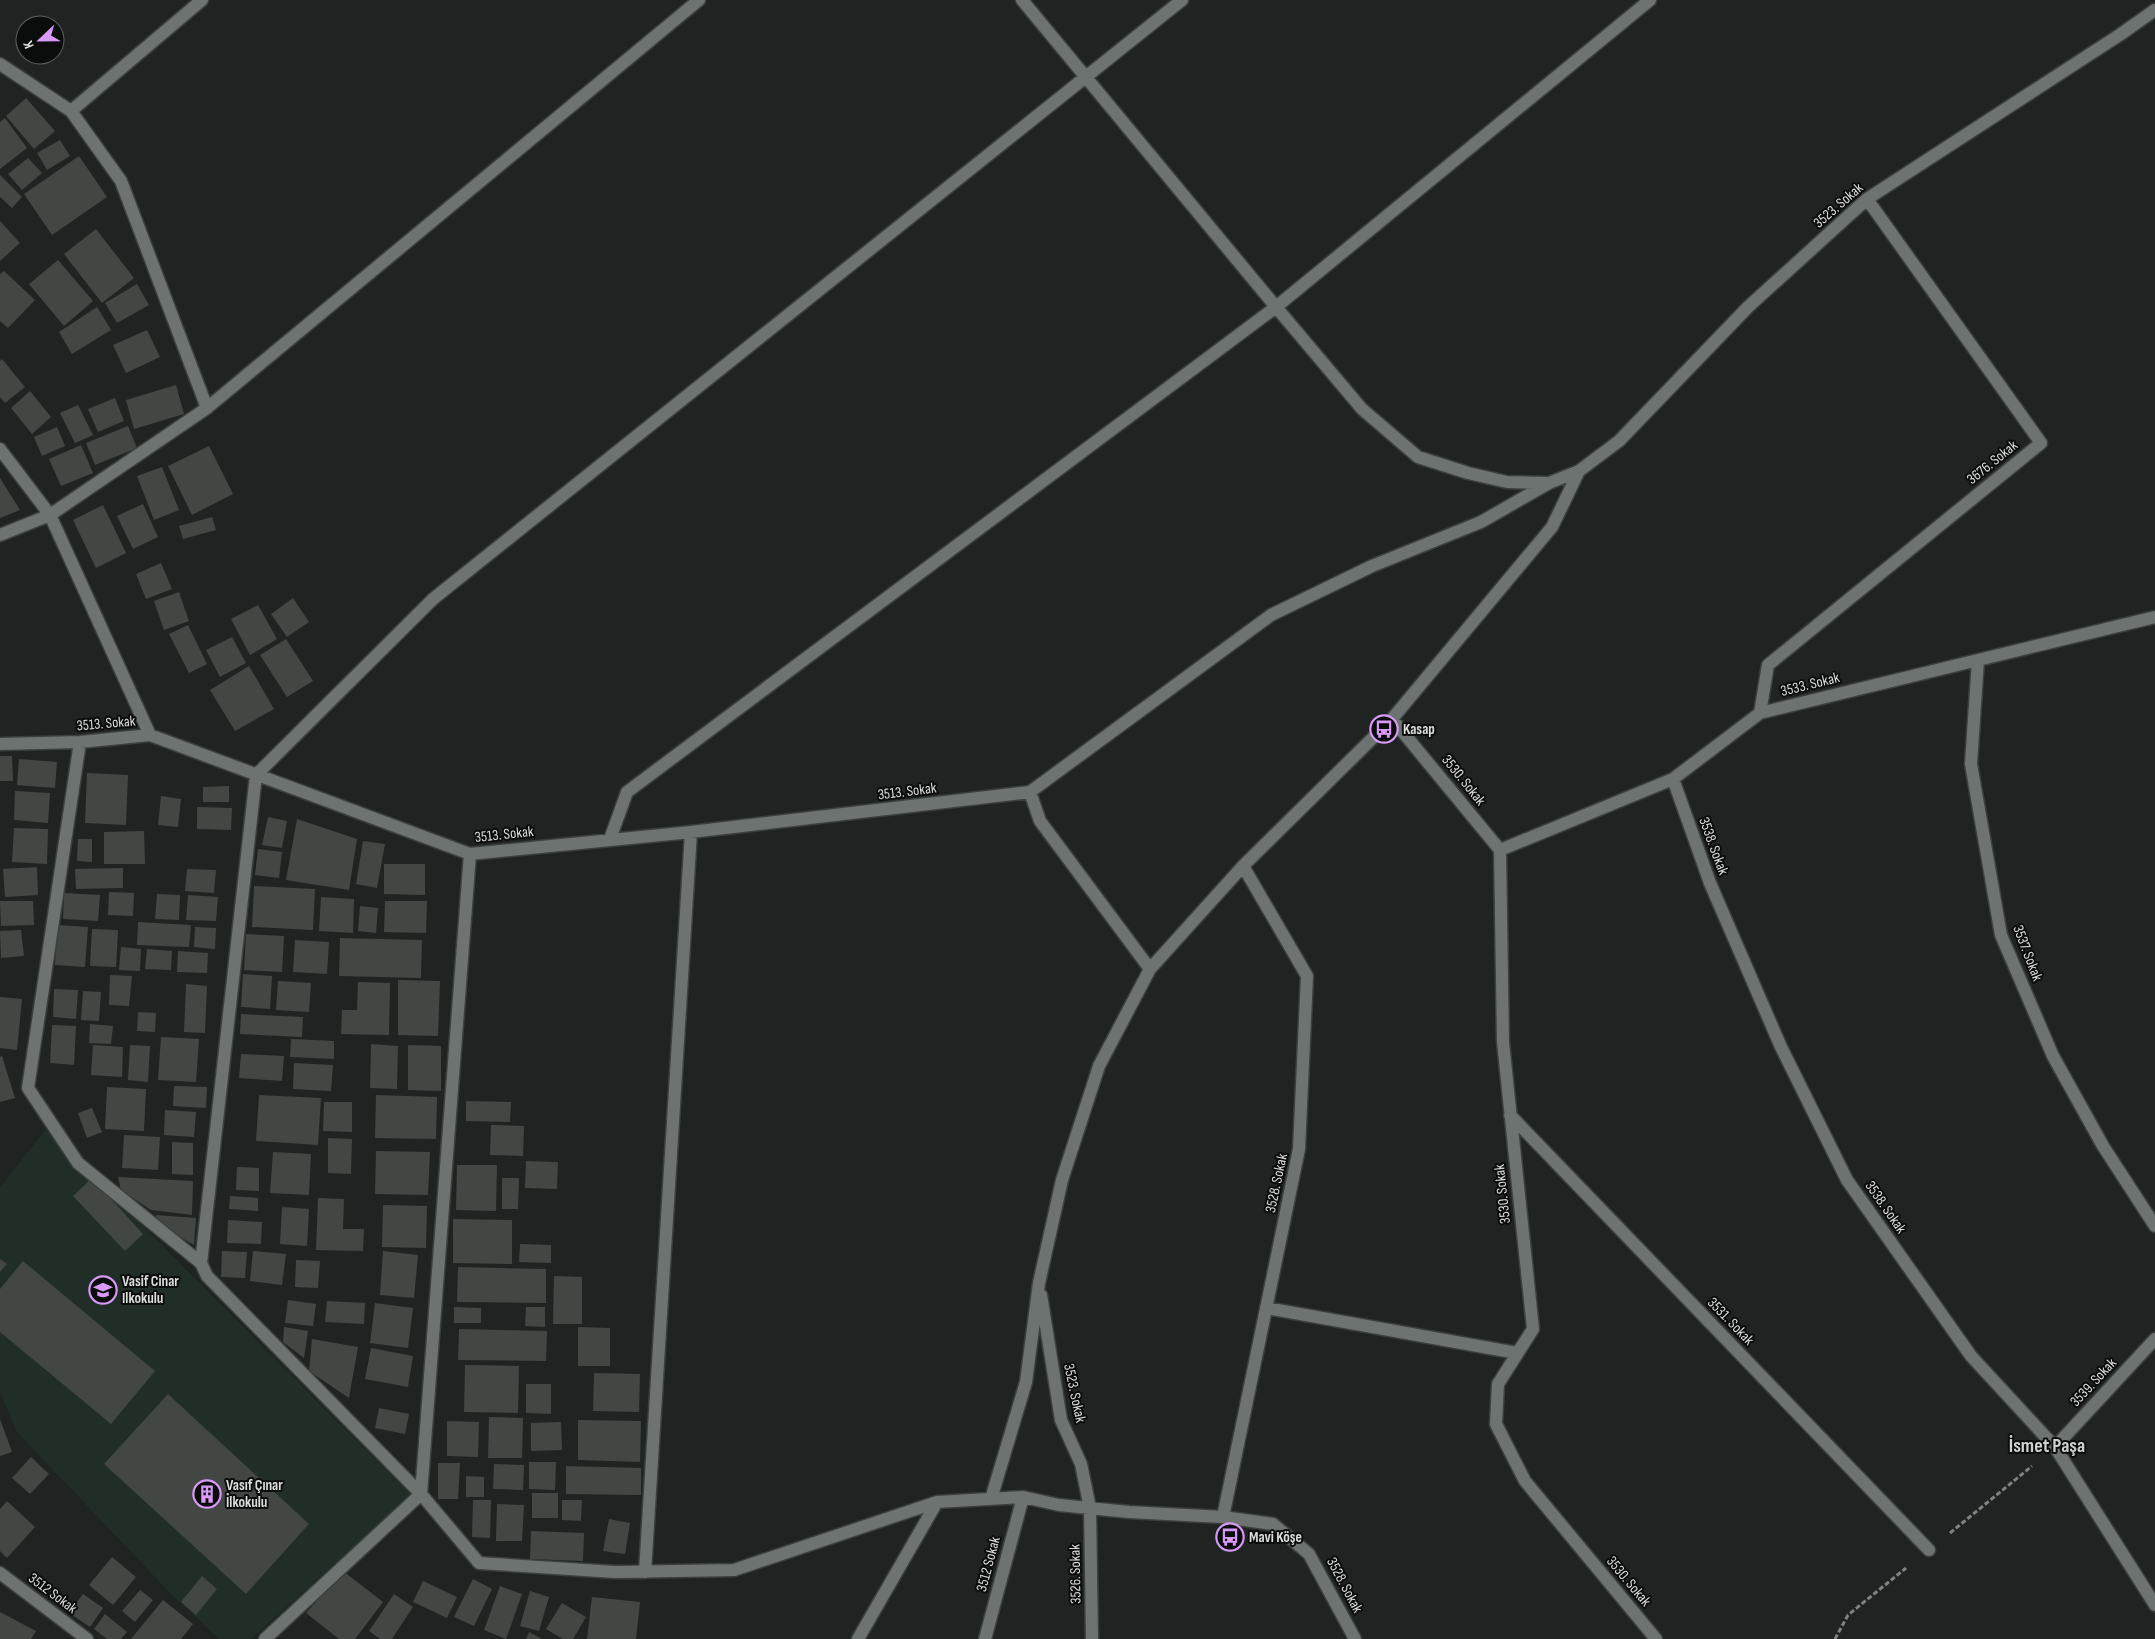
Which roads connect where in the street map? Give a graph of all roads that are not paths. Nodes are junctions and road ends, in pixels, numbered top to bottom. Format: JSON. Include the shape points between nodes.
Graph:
{"nodes":[{"id":1,"x":202,"y":0,"type":"edge"},
{"id":2,"x":699,"y":0,"type":"edge"},
{"id":3,"x":1022,"y":0,"type":"edge"},
{"id":4,"x":1182,"y":0,"type":"edge"},
{"id":5,"x":1650,"y":0,"type":"edge"},
{"id":6,"x":2155,"y":10,"type":"edge"},
{"id":7,"x":0,"y":64,"type":"edge"},
{"id":8,"x":1085,"y":77,"type":"junction"},
{"id":9,"x":71,"y":111,"type":"junction"},
{"id":10,"x":1868,"y":199,"type":"junction"},
{"id":11,"x":1276,"y":308,"type":"junction"},
{"id":12,"x":207,"y":408,"type":"junction"},
{"id":13,"x":0,"y":449,"type":"edge"},
{"id":14,"x":1579,"y":471,"type":"junction"},
{"id":15,"x":1549,"y":483,"type":"junction"},
{"id":16,"x":50,"y":515,"type":"junction"},
{"id":17,"x":0,"y":535,"type":"edge"},
{"id":18,"x":2155,"y":617,"type":"edge"},
{"id":19,"x":1978,"y":660,"type":"junction"},
{"id":20,"x":1760,"y":713,"type":"junction"},
{"id":21,"x":1392,"y":719,"type":"junction"},
{"id":22,"x":150,"y":735,"type":"junction"},
{"id":23,"x":80,"y":742,"type":"junction"},
{"id":24,"x":0,"y":744,"type":"edge"},
{"id":25,"x":256,"y":775,"type":"junction"},
{"id":26,"x":1673,"y":780,"type":"junction"},
{"id":27,"x":1030,"y":792,"type":"junction"},
{"id":28,"x":690,"y":832,"type":"junction"},
{"id":29,"x":610,"y":839,"type":"junction"},
{"id":30,"x":1500,"y":850,"type":"junction"},
{"id":31,"x":470,"y":854,"type":"junction"},
{"id":32,"x":1243,"y":866,"type":"junction"},
{"id":33,"x":1150,"y":970,"type":"junction"},
{"id":34,"x":1510,"y":1115,"type":"junction"},
{"id":35,"x":2155,"y":1226,"type":"edge"},
{"id":36,"x":201,"y":1263,"type":"junction"},
{"id":37,"x":1039,"y":1283,"type":"junction"},
{"id":38,"x":1266,"y":1308,"type":"junction"},
{"id":39,"x":2155,"y":1339,"type":"edge"},
{"id":40,"x":1517,"y":1354,"type":"junction"},
{"id":41,"x":2055,"y":1447,"type":"junction"},
{"id":42,"x":422,"y":1494,"type":"junction"},
{"id":43,"x":1023,"y":1497,"type":"junction"},
{"id":44,"x":991,"y":1499,"type":"junction"},
{"id":45,"x":937,"y":1502,"type":"junction"},
{"id":46,"x":1090,"y":1508,"type":"junction"},
{"id":47,"x":1223,"y":1517,"type":"junction"},
{"id":48,"x":1929,"y":1550,"type":"dead end"},
{"id":49,"x":645,"y":1572,"type":"junction"},
{"id":50,"x":0,"y":1573,"type":"edge"},
{"id":51,"x":2155,"y":1605,"type":"edge"},
{"id":52,"x":87,"y":1639,"type":"edge"},
{"id":53,"x":265,"y":1639,"type":"edge"},
{"id":54,"x":858,"y":1639,"type":"edge"},
{"id":55,"x":985,"y":1639,"type":"edge"},
{"id":56,"x":1092,"y":1639,"type":"edge"},
{"id":57,"x":1355,"y":1639,"type":"edge"},
{"id":58,"x":1656,"y":1639,"type":"edge"}],
"edges":[{"from":1,"to":9,"type":"street"},
{"from":2,"to":12,"type":"street"},
{"from":3,"to":8,"type":"street"},
{"from":4,"to":8,"type":"street"},
{"from":5,"to":11,"type":"street"},
{"from":6,"to":10,"type":"street","name":"3523. Sokak"},
{"from":7,"to":9,"type":"street"},
{"from":8,"to":11,"type":"street"},
{"from":8,"to":25,"type":"street","via":[[434,599]]},
{"from":9,"to":12,"type":"street","via":[[121,182]]},
{"from":10,"to":14,"type":"street","name":"3523. Sokak","via":[[1748,307],[1619,441]]},
{"from":10,"to":20,"type":"street","name":"3676. Sokak","via":[[2041,443],[1768,665]]},
{"from":11,"to":15,"type":"street","via":[[1362,409],[1418,457],[1507,482]]},
{"from":11,"to":29,"type":"street","via":[[627,792]]},
{"from":12,"to":16,"type":"street"},
{"from":13,"to":16,"type":"street"},
{"from":14,"to":15,"type":"street"},
{"from":14,"to":21,"type":"street","via":[[1552,528]]},
{"from":15,"to":27,"type":"street","via":[[1480,522],[1372,566],[1271,615]]},
{"from":16,"to":17,"type":"street"},
{"from":16,"to":22,"type":"street"},
{"from":18,"to":19,"type":"street","name":"3533. Sokak"},
{"from":19,"to":20,"type":"street","name":"3533. Sokak"},
{"from":19,"to":35,"type":"street","name":"3537. Sokak","via":[[1971,764],[2001,935],[2053,1056],[2103,1146]]},
{"from":20,"to":26,"type":"street","name":"3533. Sokak"},
{"from":21,"to":30,"type":"street","name":"3530. Sokak"},
{"from":21,"to":32,"type":"street"},
{"from":22,"to":23,"type":"street","name":"3513. Sokak"},
{"from":22,"to":25,"type":"street","name":"3513. Sokak"},
{"from":23,"to":24,"type":"street","name":"3513. Sokak"},
{"from":23,"to":36,"type":"street","name":"3528. Sokak","via":[[28,1088],[78,1163]]},
{"from":25,"to":31,"type":"street","name":"3513. Sokak"},
{"from":25,"to":36,"type":"street"},
{"from":26,"to":30,"type":"street","name":"3533. Sokak"},
{"from":26,"to":41,"type":"street","name":"3538. Sokak","via":[[1710,883],[1777,1038],[1847,1180],[1971,1356]]},
{"from":27,"to":28,"type":"street","name":"3513. Sokak"},
{"from":27,"to":33,"type":"street","via":[[1040,821]]},
{"from":28,"to":29,"type":"street","name":"3513. Sokak"},
{"from":28,"to":49,"type":"street"},
{"from":29,"to":31,"type":"street","name":"3513. Sokak"},
{"from":30,"to":34,"type":"street","name":"3530. Sokak","via":[[1503,1042]]},
{"from":31,"to":42,"type":"street"},
{"from":32,"to":33,"type":"street"},
{"from":32,"to":38,"type":"street","name":"3528. Sokak","via":[[1307,976],[1299,1149]]},
{"from":33,"to":37,"type":"street","via":[[1099,1066],[1062,1180]]},
{"from":34,"to":40,"type":"street","name":"3530. Sokak","via":[[1533,1329]]},
{"from":34,"to":48,"type":"street","name":"3531. Sokak"},
{"from":36,"to":42,"type":"street","name":"3528. Sokak","via":[[207,1276]]},
{"from":37,"to":44,"type":"street","via":[[1026,1382]]},
{"from":37,"to":46,"type":"street","name":"3523. Sokak","via":[[1061,1420],[1081,1464]]},
{"from":38,"to":40,"type":"street"},
{"from":38,"to":47,"type":"street","name":"3528. Sokak"},
{"from":39,"to":41,"type":"street","name":"3539. Sokak"},
{"from":40,"to":58,"type":"street","name":"3530. Sokak","via":[[1498,1384],[1496,1424],[1525,1482]]},
{"from":41,"to":51,"type":"street","name":"3538. Sokak"},
{"from":42,"to":49,"type":"street","name":"3528. Sokak","via":[[479,1563]]},
{"from":42,"to":53,"type":"street"},
{"from":43,"to":44,"type":"street","name":"3528. Sokak"},
{"from":43,"to":46,"type":"street","name":"3528. Sokak"},
{"from":43,"to":55,"type":"street","name":"3512 Sokak"},
{"from":44,"to":45,"type":"street","name":"3528. Sokak"},
{"from":45,"to":49,"type":"street","name":"3528. Sokak","via":[[734,1570]]},
{"from":45,"to":54,"type":"street"},
{"from":46,"to":47,"type":"street","name":"3528. Sokak"},
{"from":46,"to":56,"type":"street","name":"3526. Sokak"},
{"from":47,"to":57,"type":"street","name":"3528. Sokak","via":[[1273,1524],[1309,1554]]},
{"from":50,"to":52,"type":"street","name":"3512 Sokak"}]}
